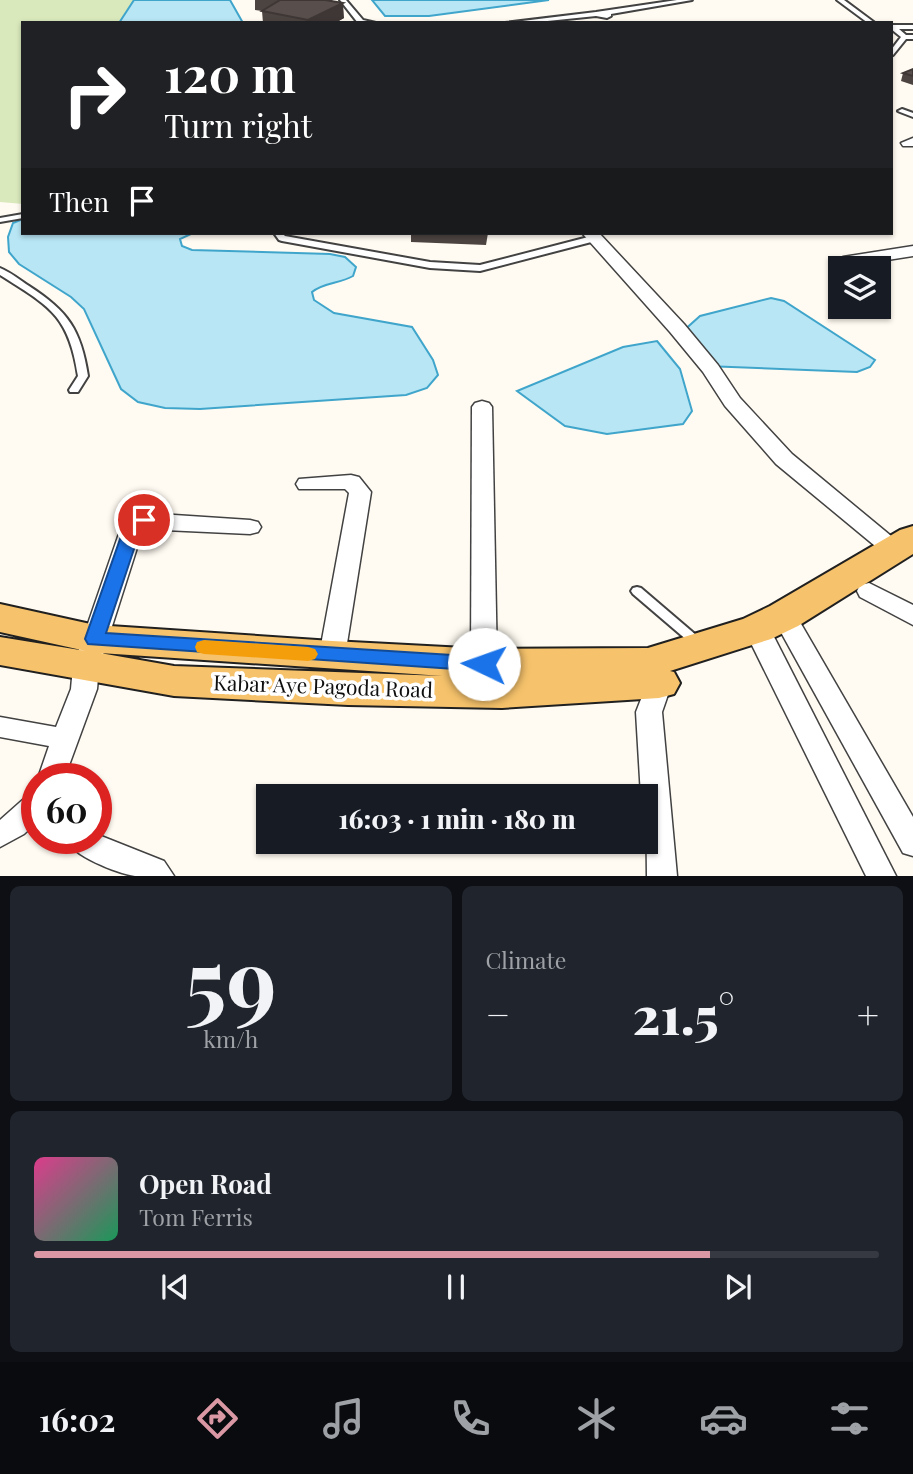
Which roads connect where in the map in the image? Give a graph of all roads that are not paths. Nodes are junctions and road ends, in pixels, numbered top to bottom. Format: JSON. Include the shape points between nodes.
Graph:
{"nodes":[{"id":1,"x":343,"y":0,"type":"edge"},
{"id":2,"x":689,"y":0,"type":"edge"},
{"id":3,"x":840,"y":0,"type":"edge"},
{"id":4,"x":604,"y":18,"type":"edge"},
{"id":5,"x":360,"y":21,"type":"edge"},
{"id":6,"x":528,"y":21,"type":"edge"},
{"id":7,"x":869,"y":21,"type":"edge"},
{"id":8,"x":893,"y":27,"type":"edge"},
{"id":9,"x":913,"y":27,"type":"edge"},
{"id":10,"x":893,"y":28,"type":"edge"},
{"id":11,"x":904,"y":37,"type":"junction"},
{"id":12,"x":913,"y":37,"type":"edge"},
{"id":13,"x":893,"y":51,"type":"edge"},
{"id":14,"x":902,"y":111,"type":"dead end"},
{"id":15,"x":913,"y":115,"type":"edge"},
{"id":16,"x":21,"y":216,"type":"edge"},
{"id":17,"x":0,"y":220,"type":"edge"},
{"id":18,"x":280,"y":235,"type":"edge"},
{"id":19,"x":593,"y":235,"type":"edge"},
{"id":20,"x":913,"y":251,"type":"edge"},
{"id":21,"x":881,"y":256,"type":"edge"},
{"id":22,"x":0,"y":271,"type":"edge"},
{"id":23,"x":74,"y":390,"type":"dead end"},
{"id":24,"x":482,"y":407,"type":"dead end"},
{"id":25,"x":307,"y":484,"type":"dead end"},
{"id":26,"x":250,"y":527,"type":"dead end"},
{"id":27,"x":907,"y":550,"type":"edge"},
{"id":28,"x":637,"y":591,"type":"dead end"},
{"id":29,"x":869,"y":591,"type":"junction"},
{"id":30,"x":913,"y":615,"type":"edge"},
{"id":31,"x":0,"y":618,"type":"edge"},
{"id":32,"x":776,"y":632,"type":"junction"},
{"id":33,"x":702,"y":646,"type":"junction"},
{"id":34,"x":0,"y":651,"type":"edge"},
{"id":35,"x":91,"y":653,"type":"junction"},
{"id":36,"x":332,"y":656,"type":"junction"},
{"id":37,"x":484,"y":664,"type":"junction"},
{"id":38,"x":659,"y":683,"type":"junction"},
{"id":39,"x":0,"y":727,"type":"edge"},
{"id":40,"x":65,"y":739,"type":"junction"},
{"id":41,"x":56,"y":763,"type":"edge"},
{"id":42,"x":21,"y":819,"type":"edge"},
{"id":43,"x":0,"y":835,"type":"edge"},
{"id":44,"x":913,"y":844,"type":"edge"},
{"id":45,"x":109,"y":854,"type":"edge"},
{"id":46,"x":159,"y":876,"type":"edge"},
{"id":47,"x":662,"y":876,"type":"edge"},
{"id":48,"x":881,"y":876,"type":"edge"}],
"edges":[{"from":1,"to":5,"type":"lane"},
{"from":2,"to":4,"type":"lane"},
{"from":3,"to":7,"type":"lane"},
{"from":4,"to":6,"type":"lane","via":[[596,14]]},
{"from":8,"to":9,"type":"lane"},
{"from":10,"to":11,"type":"lane"},
{"from":11,"to":12,"type":"lane"},
{"from":11,"to":13,"type":"lane"},
{"from":14,"to":15,"type":"lane"},
{"from":16,"to":17,"type":"lane"},
{"from":18,"to":19,"type":"lane","via":[[430,265],[480,268]]},
{"from":19,"to":27,"type":"street","via":[[677,328],[732,402],[784,459]]},
{"from":20,"to":21,"type":"street"},
{"from":22,"to":23,"type":"lane","via":[[54,305],[72,327],[83,376]]},
{"from":24,"to":37,"type":"street"},
{"from":25,"to":36,"type":"street","via":[[351,482],[360,492]]},
{"from":26,"to":35,"type":"street","via":[[144,520],[133,525]]},
{"from":27,"to":29,"type":"main road","name":"Kabar Aye Pagoda Road"},
{"from":27,"to":32,"type":"main road","name":"Kabar Aye Pagoda Road"},
{"from":28,"to":33,"type":"lane"},
{"from":29,"to":30,"type":"street"},
{"from":29,"to":32,"type":"main road","name":"Kabar Aye Pagoda Road"},
{"from":31,"to":35,"type":"main road","name":"Kabar Aye Pagoda Road"},
{"from":32,"to":33,"type":"main road","name":"Kabar Aye Pagoda Road"},
{"from":32,"to":38,"type":"main road","name":"Kabar Aye Pagoda Road"},
{"from":32,"to":44,"type":"street","via":[[844,720]]},
{"from":32,"to":48,"type":"street","via":[[853,821]]},
{"from":33,"to":37,"type":"main road","name":"Kabar Aye Pagoda Road","via":[[648,663]]},
{"from":34,"to":35,"type":"main road","name":"Kabar Aye Pagoda Road"},
{"from":35,"to":36,"type":"main road","name":"Kabar Aye Pagoda Road"},
{"from":35,"to":38,"type":"main road","name":"Kabar Aye Pagoda Road","via":[[174,681],[502,693]]},
{"from":35,"to":40,"type":"street","via":[[84,689]]},
{"from":36,"to":37,"type":"main road","name":"Kabar Aye Pagoda Road"},
{"from":38,"to":47,"type":"street","via":[[649,712]]},
{"from":39,"to":40,"type":"street"},
{"from":40,"to":41,"type":"street"},
{"from":42,"to":43,"type":"street"},
{"from":45,"to":46,"type":"street"}]}
